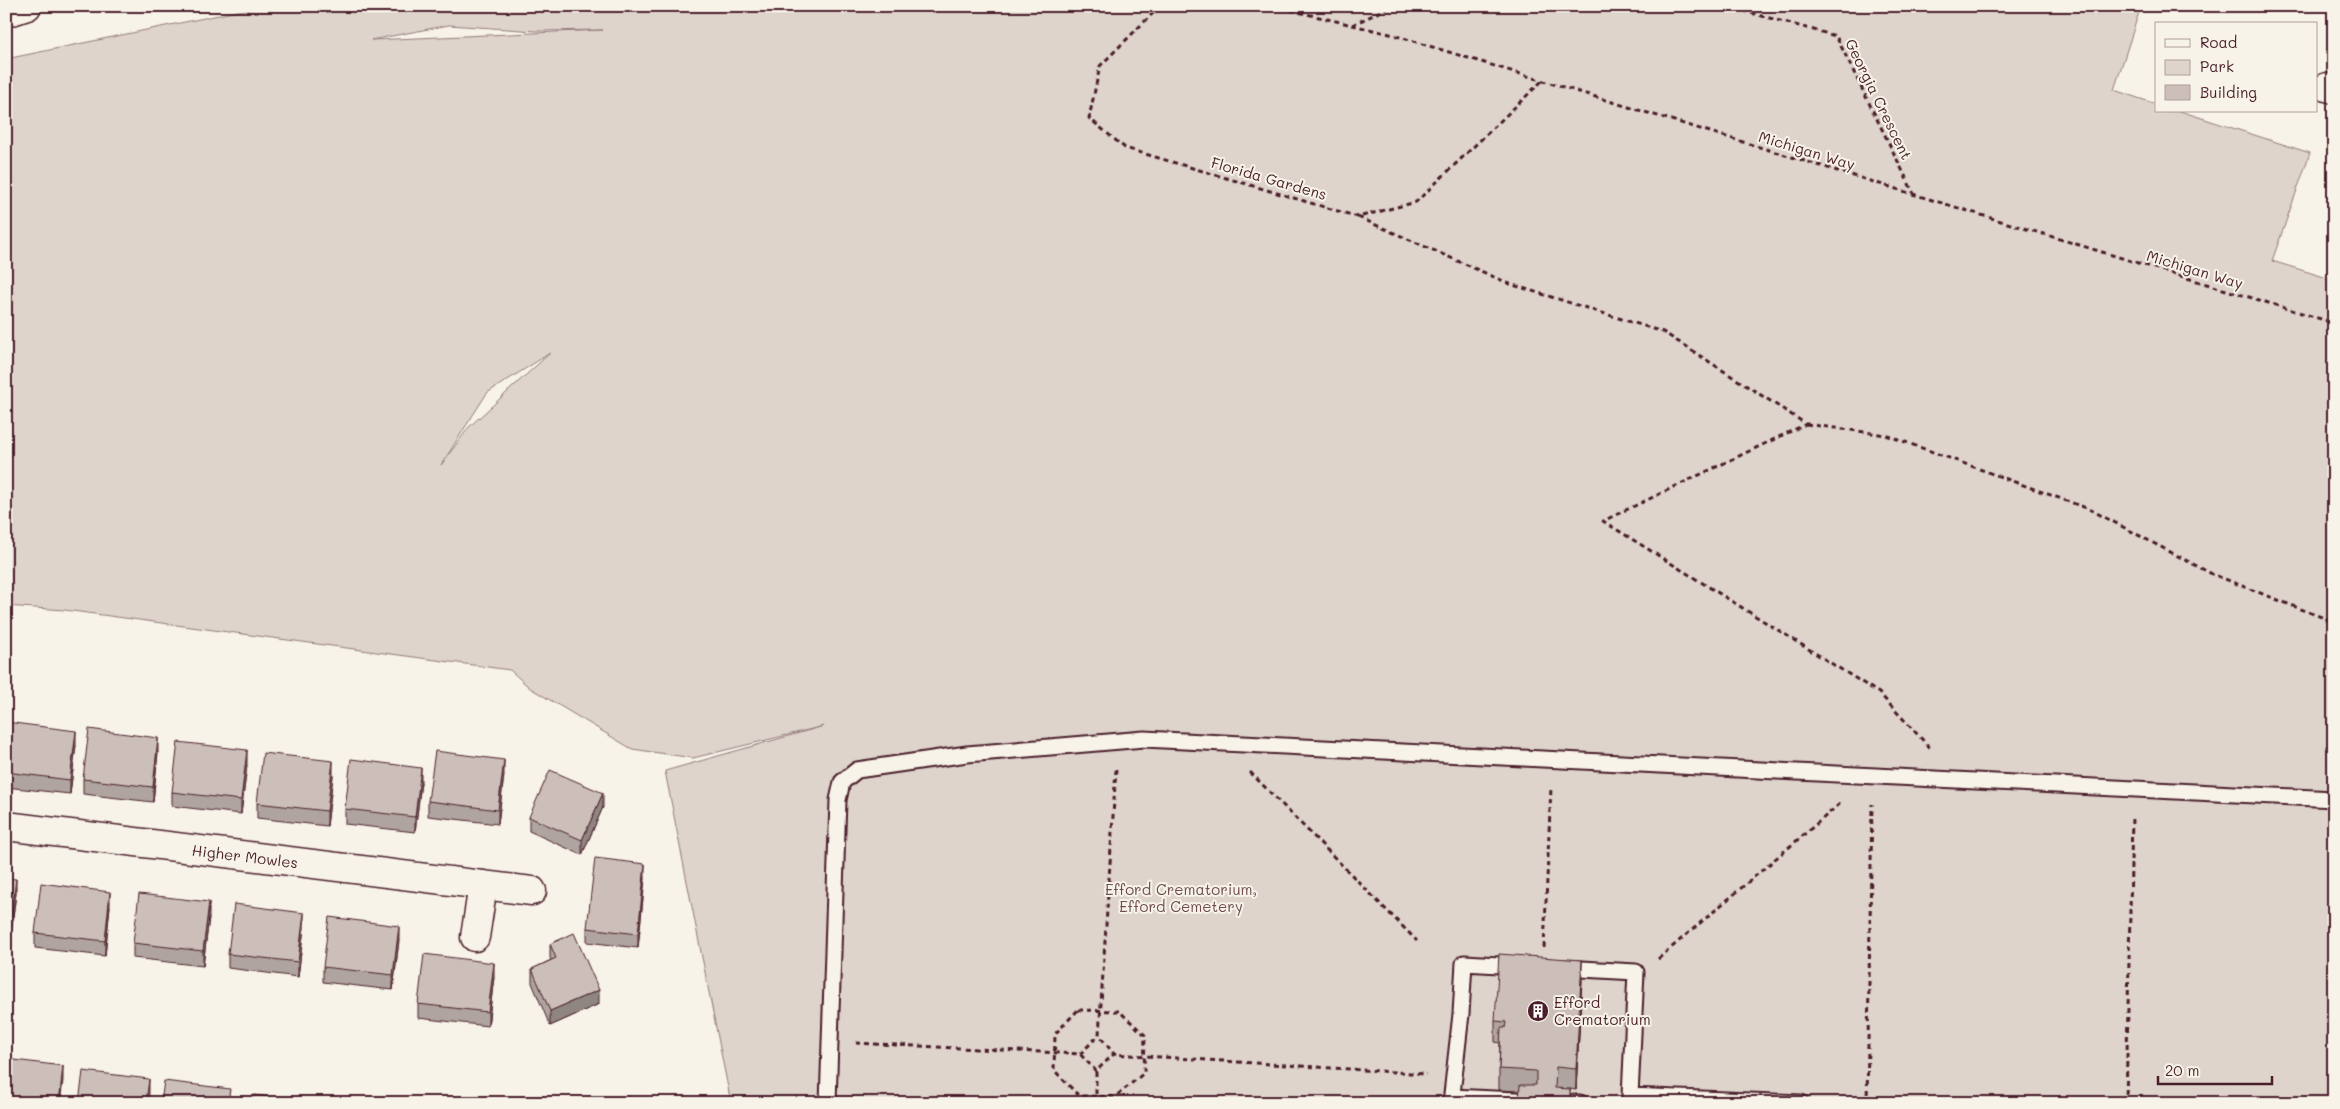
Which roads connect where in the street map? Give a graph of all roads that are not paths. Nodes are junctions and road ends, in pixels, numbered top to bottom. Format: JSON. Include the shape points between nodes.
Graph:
{"nodes":[{"id":1,"x":28,"y":6,"type":"edge"},
{"id":2,"x":6,"y":13,"type":"edge"},
{"id":3,"x":2334,"y":799,"type":"edge"},
{"id":4,"x":6,"y":826,"type":"edge"},
{"id":5,"x":483,"y":885,"type":"junction"},
{"id":6,"x":532,"y":891,"type":"dead end"},
{"id":7,"x":475,"y":937,"type":"dead end"},
{"id":8,"x":1531,"y":967,"type":"edge"},
{"id":9,"x":1550,"y":968,"type":"edge"},
{"id":10,"x":1630,"y":1099,"type":"edge"},
{"id":11,"x":1452,"y":1100,"type":"edge"},
{"id":12,"x":828,"y":1103,"type":"edge"},
{"id":13,"x":1580,"y":1103,"type":"edge"},
{"id":14,"x":1801,"y":1103,"type":"edge"}],
"edges":[{"from":1,"to":2,"type":"street"},
{"from":3,"to":12,"type":"lane","via":[[1144,739],[967,754],[857,770],[842,782],[838,800]]},
{"from":4,"to":5,"type":"street","name":"Higher Mowles"},
{"from":5,"to":6,"type":"street","name":"Higher Mowles"},
{"from":5,"to":7,"type":"street"},
{"from":8,"to":11,"type":"lane","via":[[1464,963]]},
{"from":9,"to":10,"type":"lane","via":[[1636,972]]},
{"from":10,"to":14,"type":"lane"},
{"from":11,"to":13,"type":"lane"}]}
